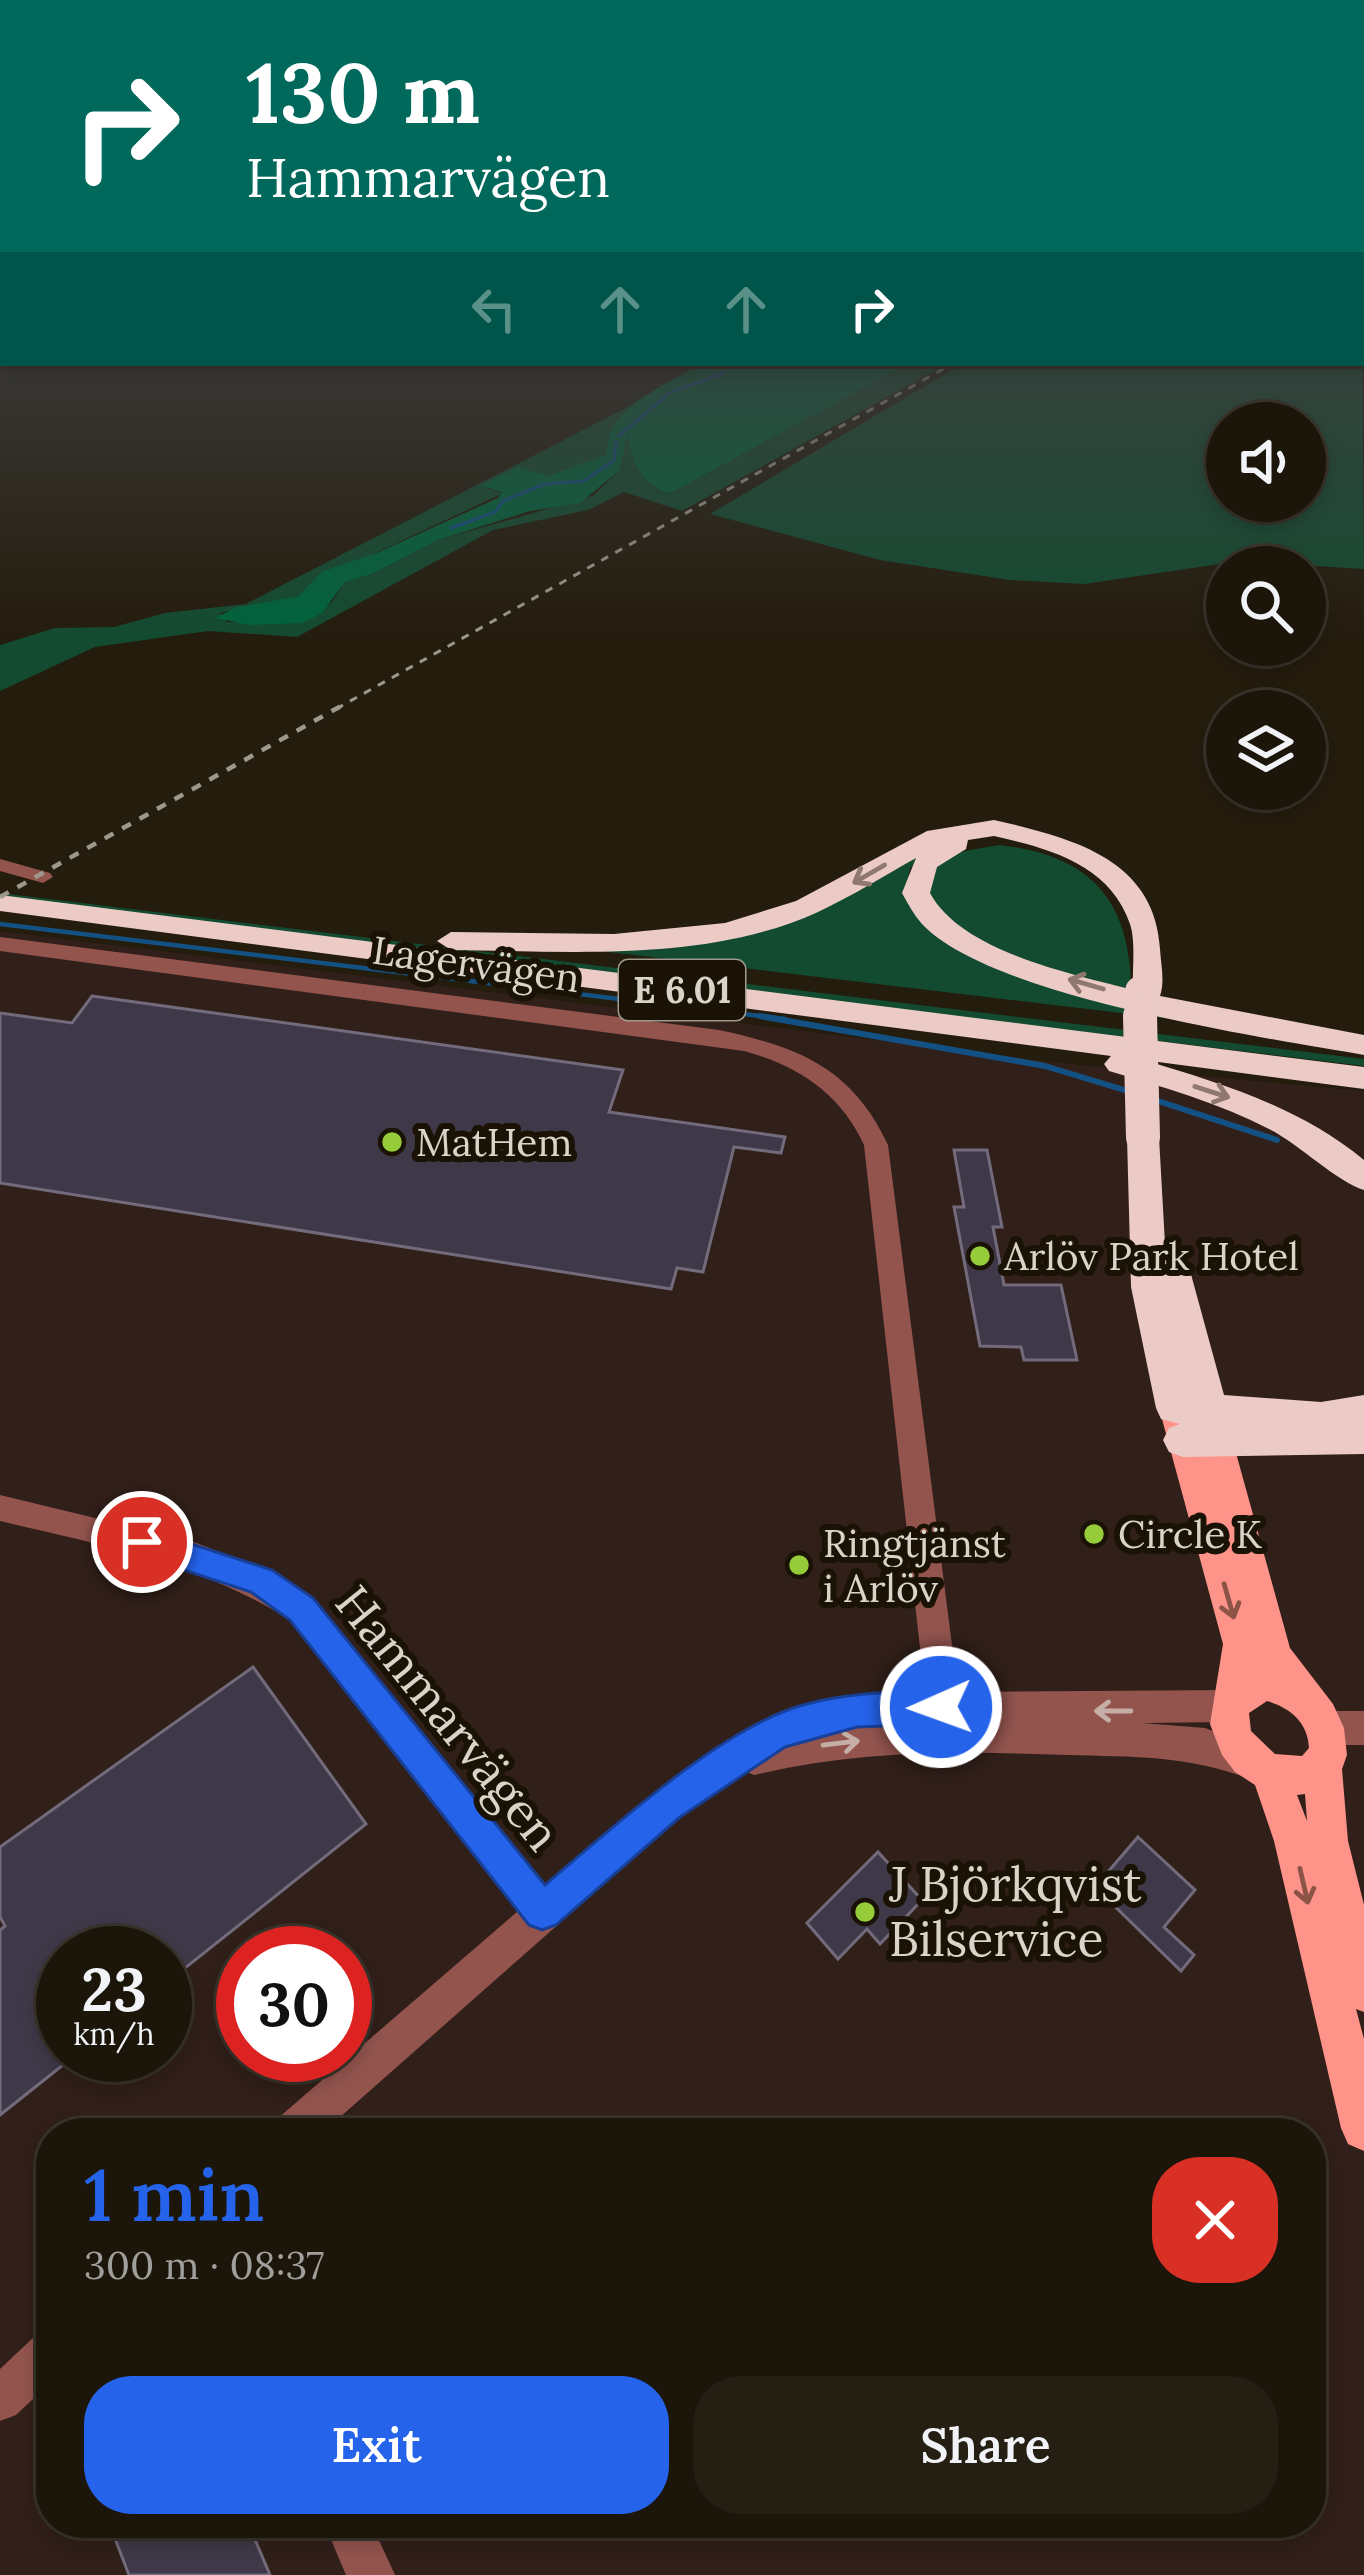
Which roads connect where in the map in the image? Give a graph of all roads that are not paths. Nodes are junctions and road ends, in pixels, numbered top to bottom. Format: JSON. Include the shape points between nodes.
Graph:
{"nodes":[{"id":1,"x":0,"y":865,"type":"edge"},
{"id":2,"x":43,"y":877,"type":"dead end"},
{"id":3,"x":0,"y":885,"type":"edge"},
{"id":4,"x":0,"y":903,"type":"edge"},
{"id":5,"x":434,"y":941,"type":"junction"},
{"id":6,"x":0,"y":944,"type":"edge"},
{"id":7,"x":1143,"y":991,"type":"junction"},
{"id":8,"x":852,"y":1011,"type":"junction"},
{"id":9,"x":1364,"y":1045,"type":"edge"},
{"id":10,"x":1364,"y":1055,"type":"edge"},
{"id":11,"x":1364,"y":1078,"type":"edge"},
{"id":12,"x":1364,"y":1178,"type":"edge"},
{"id":13,"x":1364,"y":1411,"type":"edge"},
{"id":14,"x":1195,"y":1424,"type":"junction"},
{"id":15,"x":1364,"y":1437,"type":"edge"},
{"id":16,"x":0,"y":1508,"type":"edge"},
{"id":17,"x":1233,"y":1701,"type":"junction"},
{"id":18,"x":944,"y":1723,"type":"junction"},
{"id":19,"x":1329,"y":1730,"type":"edge"},
{"id":20,"x":1261,"y":1769,"type":"junction"},
{"id":21,"x":542,"y":1911,"type":"junction"},
{"id":22,"x":1364,"y":1991,"type":"edge"},
{"id":23,"x":308,"y":2118,"type":"edge"},
{"id":24,"x":1364,"y":2128,"type":"edge"},
{"id":25,"x":36,"y":2366,"type":"edge"},
{"id":26,"x":0,"y":2398,"type":"edge"},
{"id":27,"x":354,"y":2538,"type":"edge"},
{"id":28,"x":371,"y":2575,"type":"edge"}],
"edges":[{"from":1,"to":2,"type":"street"},
{"from":3,"to":5,"type":"highway","number":"E 6.01"},
{"from":4,"to":8,"type":"highway","number":"E 6.01"},
{"from":7,"to":5,"type":"highway","one_way":true,"via":[[1145,925],[1117,877],[1065,844],[994,828],[936,837],[806,907],[727,931],[614,943]]},
{"from":5,"to":10,"type":"highway","number":"E 6.01"},
{"from":6,"to":18,"type":"street","name":"Lagervägen","via":[[741,1042],[838,1085],[877,1145]]},
{"from":9,"to":7,"type":"highway","one_way":true,"via":[[1121,994],[986,952],[923,908],[916,893],[922,867],[946,847],[989,839],[1067,857],[1125,909]]},
{"from":7,"to":14,"type":"highway","via":[[1148,1138]]},
{"from":8,"to":11,"type":"highway","number":"E 6.01"},
{"from":8,"to":12,"type":"highway","one_way":true,"via":[[1111,1062],[1216,1093],[1304,1131]]},
{"from":13,"to":14,"type":"highway"},
{"from":14,"to":15,"type":"highway"},
{"from":14,"to":17,"type":"main road","one_way":true,"via":[[1241,1644]]},
{"from":14,"to":19,"type":"main road","via":[[1274,1656]]},
{"from":16,"to":21,"type":"street","name":"Hammarvägen","via":[[173,1550],[261,1581],[301,1609]]},
{"from":17,"to":18,"type":"street","one_way":true},
{"from":17,"to":19,"type":"main road","via":[[1267,1683]]},
{"from":17,"to":20,"type":"main road","via":[[1229,1726],[1237,1746]]},
{"from":18,"to":20,"type":"street","via":[[1204,1745]]},
{"from":18,"to":21,"type":"street","via":[[727,1766],[668,1804]]},
{"from":19,"to":20,"type":"main road","via":[[1300,1778]]},
{"from":19,"to":22,"type":"main road","via":[[1328,1841]]},
{"from":20,"to":24,"type":"main road","one_way":true,"via":[[1294,1841]]},
{"from":21,"to":23,"type":"street"},
{"from":25,"to":26,"type":"street"},
{"from":27,"to":28,"type":"street"}]}
